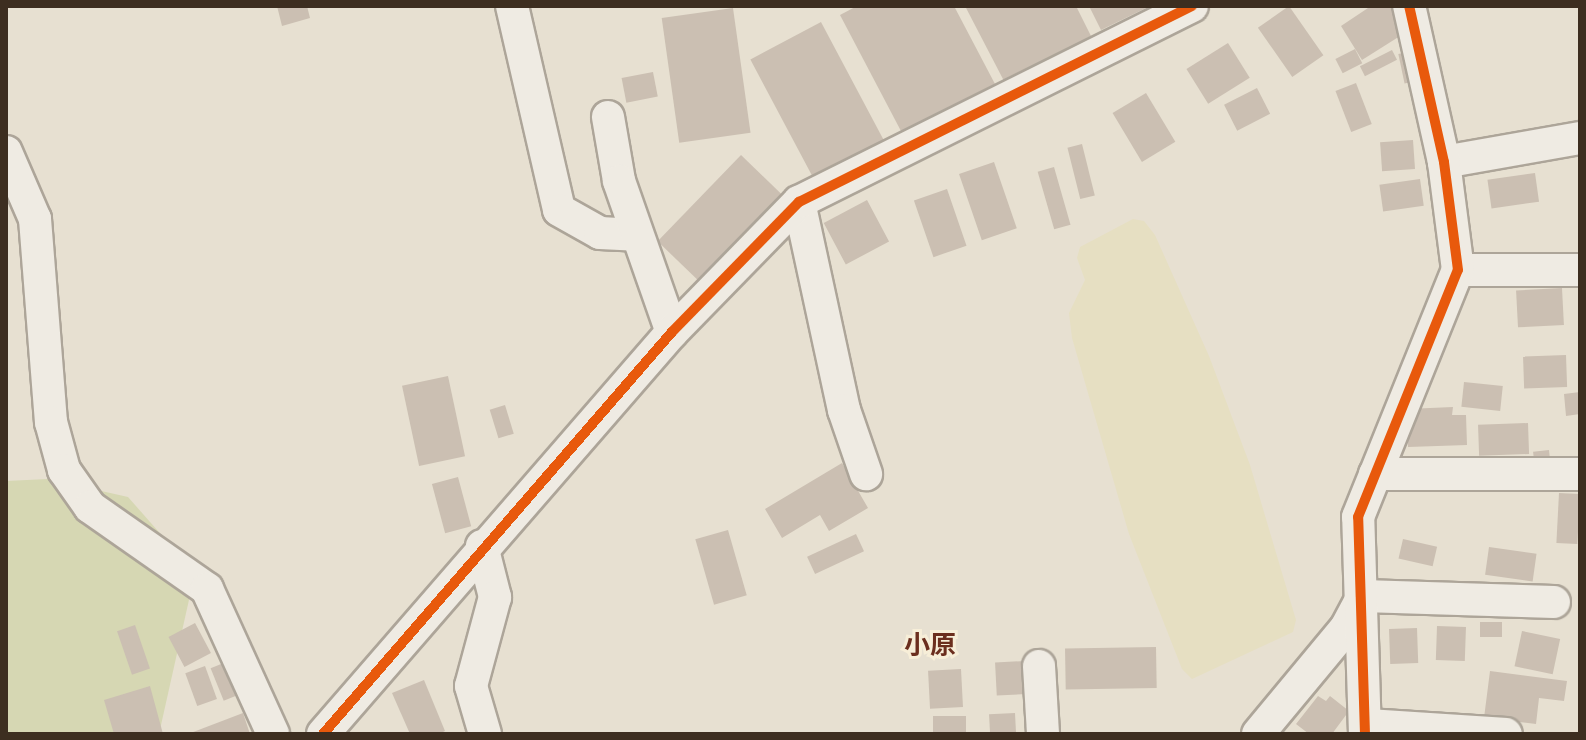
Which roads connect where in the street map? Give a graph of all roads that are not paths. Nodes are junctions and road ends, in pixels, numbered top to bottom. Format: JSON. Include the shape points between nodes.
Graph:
{"nodes":[{"id":1,"x":512,"y":6,"type":"edge"},
{"id":2,"x":1192,"y":6,"type":"edge"},
{"id":3,"x":1409,"y":6,"type":"edge"},
{"id":4,"x":608,"y":117,"type":"dead end"},
{"id":5,"x":1580,"y":138,"type":"edge"},
{"id":6,"x":6,"y":152,"type":"edge"},
{"id":7,"x":1444,"y":162,"type":"junction"},
{"id":8,"x":799,"y":202,"type":"junction"},
{"id":9,"x":636,"y":235,"type":"junction"},
{"id":10,"x":1458,"y":270,"type":"junction"},
{"id":11,"x":1580,"y":270,"type":"edge"},
{"id":12,"x":672,"y":332,"type":"junction"},
{"id":13,"x":866,"y":474,"type":"dead end"},
{"id":14,"x":1375,"y":474,"type":"junction"},
{"id":15,"x":1580,"y":474,"type":"edge"},
{"id":16,"x":482,"y":546,"type":"junction"},
{"id":17,"x":1363,"y":596,"type":"junction"},
{"id":18,"x":1554,"y":602,"type":"dead end"},
{"id":19,"x":1039,"y":666,"type":"dead end"},
{"id":20,"x":1367,"y":730,"type":"edge"},
{"id":21,"x":273,"y":734,"type":"edge"},
{"id":22,"x":323,"y":734,"type":"edge"},
{"id":23,"x":485,"y":734,"type":"edge"},
{"id":24,"x":1043,"y":734,"type":"edge"},
{"id":25,"x":1258,"y":734,"type":"edge"},
{"id":26,"x":1506,"y":734,"type":"edge"}],
"edges":[{"from":1,"to":9,"type":"street","via":[[559,210],[600,233]]},
{"from":2,"to":8,"type":"street"},
{"from":3,"to":7,"type":"street"},
{"from":4,"to":9,"type":"street"},
{"from":5,"to":7,"type":"street"},
{"from":6,"to":21,"type":"street","via":[[35,219],[51,422],[64,470],[90,507],[207,589]]},
{"from":7,"to":10,"type":"street"},
{"from":8,"to":12,"type":"street"},
{"from":8,"to":13,"type":"street","via":[[844,410]]},
{"from":9,"to":12,"type":"street"},
{"from":10,"to":11,"type":"street"},
{"from":10,"to":14,"type":"street"},
{"from":12,"to":16,"type":"street"},
{"from":14,"to":15,"type":"street"},
{"from":14,"to":17,"type":"street","via":[[1358,517]]},
{"from":16,"to":22,"type":"street"},
{"from":16,"to":23,"type":"street","via":[[495,597],[471,686]]},
{"from":17,"to":18,"type":"street"},
{"from":17,"to":20,"type":"street"},
{"from":17,"to":25,"type":"street","via":[[1346,628]]},
{"from":19,"to":24,"type":"street"},
{"from":20,"to":26,"type":"street"}]}
